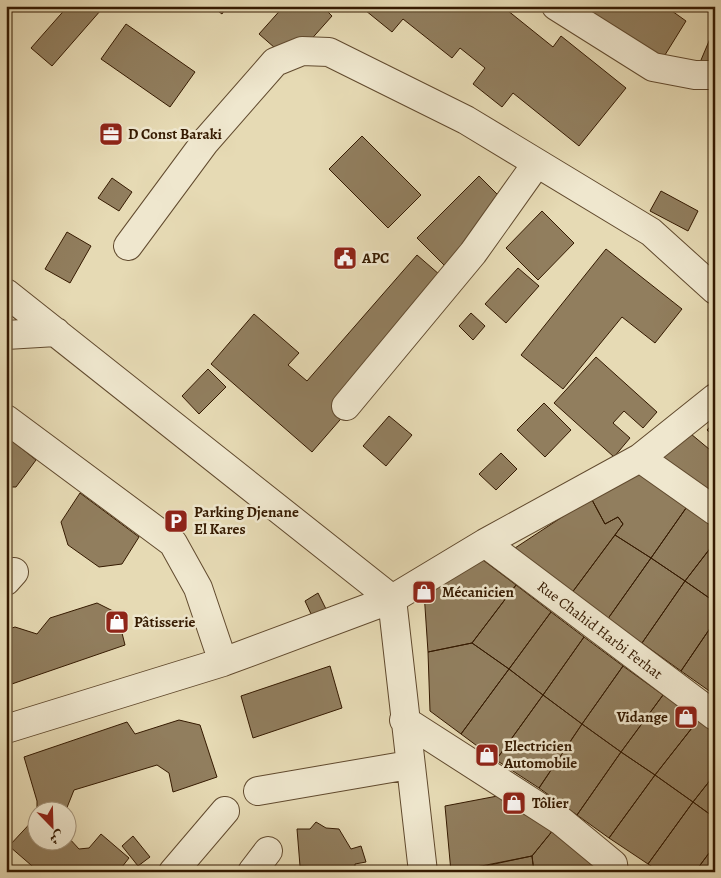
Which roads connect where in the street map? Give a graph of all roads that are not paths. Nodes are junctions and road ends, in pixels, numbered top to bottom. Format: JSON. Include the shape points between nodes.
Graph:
{"nodes":[{"id":1,"x":556,"y":6,"type":"edge"},
{"id":2,"x":715,"y":76,"type":"edge"},
{"id":3,"x":537,"y":163,"type":"junction"},
{"id":4,"x":128,"y":246,"type":"dead end"},
{"id":5,"x":715,"y":290,"type":"edge"},
{"id":6,"x":6,"y":293,"type":"edge"},
{"id":7,"x":56,"y":332,"type":"junction"},
{"id":8,"x":6,"y":335,"type":"edge"},
{"id":9,"x":715,"y":398,"type":"edge"},
{"id":10,"x":346,"y":406,"type":"dead end"},
{"id":11,"x":6,"y":420,"type":"edge"},
{"id":12,"x":640,"y":458,"type":"junction"},
{"id":13,"x":715,"y":512,"type":"edge"},
{"id":14,"x":485,"y":543,"type":"junction"},
{"id":15,"x":392,"y":599,"type":"junction"},
{"id":16,"x":223,"y":662,"type":"junction"},
{"id":17,"x":715,"y":716,"type":"edge"},
{"id":18,"x":404,"y":720,"type":"junction"},
{"id":19,"x":6,"y":729,"type":"edge"},
{"id":20,"x":409,"y":764,"type":"junction"},
{"id":21,"x":258,"y":791,"type":"dead end"},
{"id":22,"x":225,"y":812,"type":"dead end"},
{"id":23,"x":268,"y":851,"type":"dead end"},
{"id":24,"x":173,"y":872,"type":"edge"},
{"id":25,"x":252,"y":872,"type":"edge"},
{"id":26,"x":424,"y":872,"type":"edge"},
{"id":27,"x":614,"y":872,"type":"edge"}],
"edges":[{"from":1,"to":2,"type":"street","via":[[653,66]]},
{"from":3,"to":4,"type":"street","via":[[466,120],[329,52],[302,52],[276,62],[269,69],[205,142]]},
{"from":3,"to":5,"type":"street","via":[[651,232]]},
{"from":3,"to":10,"type":"street","via":[[473,253]]},
{"from":6,"to":7,"type":"street"},
{"from":7,"to":8,"type":"street"},
{"from":7,"to":15,"type":"street"},
{"from":9,"to":12,"type":"street"},
{"from":11,"to":16,"type":"street","via":[[173,543],[198,588]]},
{"from":12,"to":13,"type":"street"},
{"from":12,"to":14,"type":"street"},
{"from":14,"to":15,"type":"street"},
{"from":14,"to":17,"type":"street","name":"Rue Chahid Harbi Ferhat"},
{"from":15,"to":16,"type":"street"},
{"from":15,"to":18,"type":"street"},
{"from":16,"to":19,"type":"street"},
{"from":18,"to":20,"type":"street"},
{"from":18,"to":27,"type":"street","via":[[561,822],[613,864]]},
{"from":20,"to":21,"type":"street"},
{"from":20,"to":26,"type":"street"},
{"from":22,"to":24,"type":"street"},
{"from":23,"to":25,"type":"street"}]}
